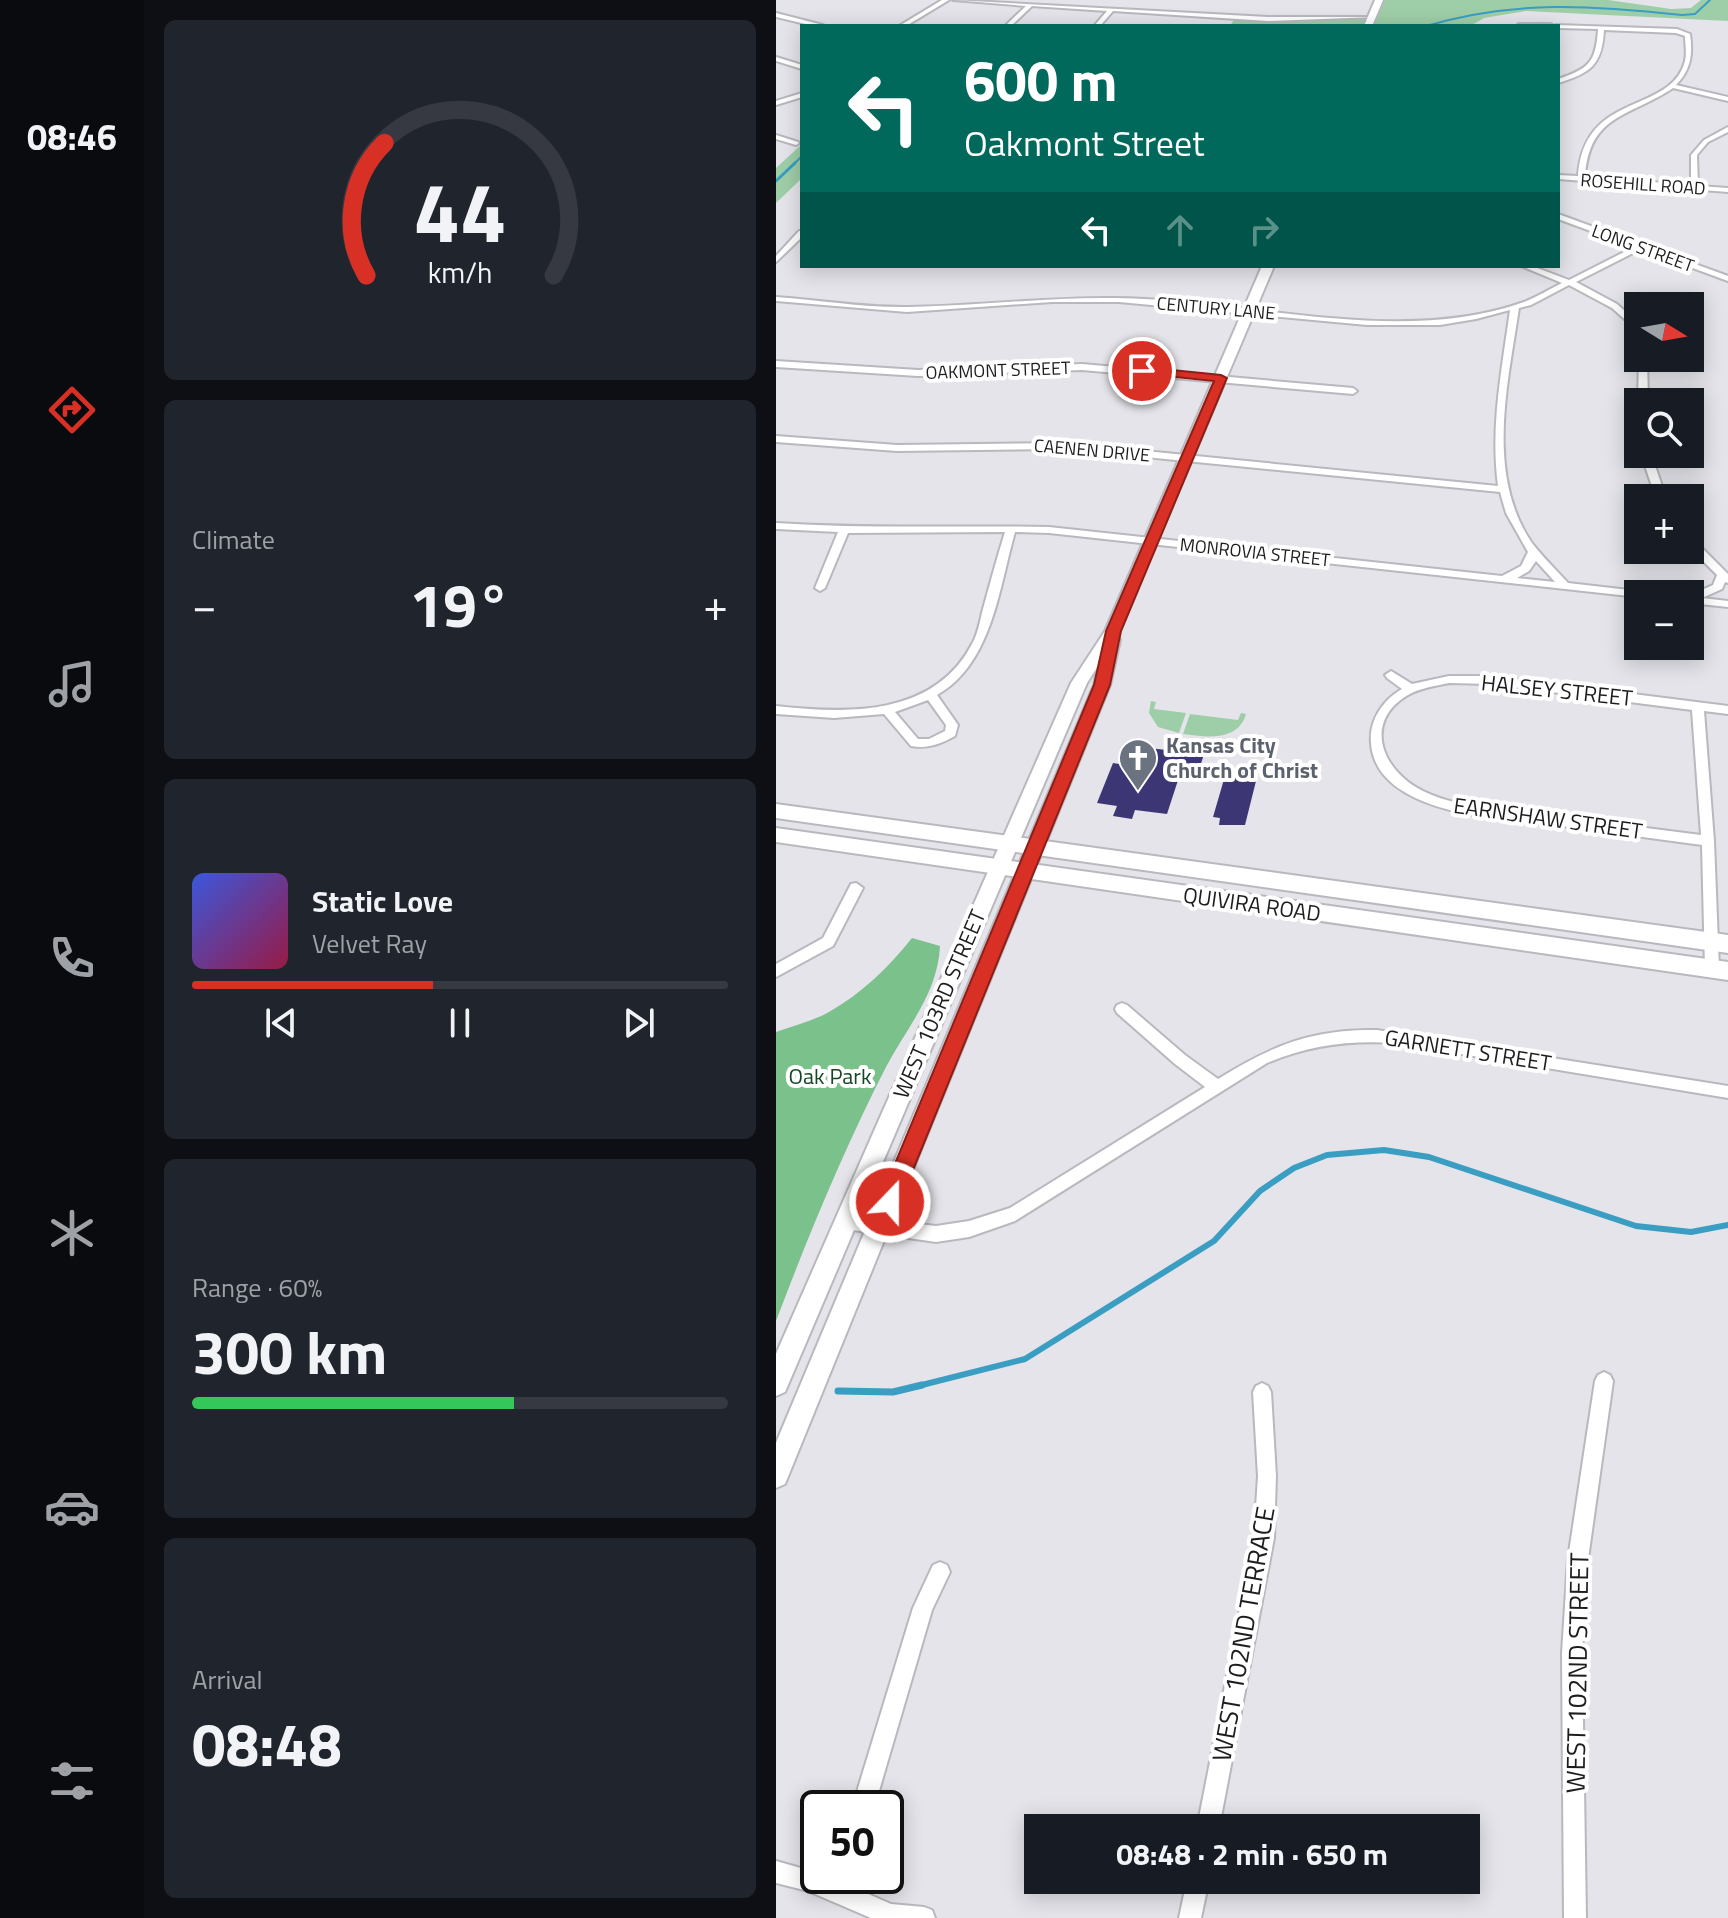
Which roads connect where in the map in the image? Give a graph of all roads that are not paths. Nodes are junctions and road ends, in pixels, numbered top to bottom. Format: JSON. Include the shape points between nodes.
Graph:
{"nodes":[{"id":1,"x":946,"y":0,"type":"edge"},
{"id":2,"x":956,"y":0,"type":"edge"},
{"id":3,"x":1379,"y":0,"type":"edge"},
{"id":4,"x":1030,"y":5,"type":"junction"},
{"id":5,"x":1111,"y":10,"type":"junction"},
{"id":6,"x":776,"y":15,"type":"edge"},
{"id":7,"x":1194,"y":15,"type":"junction"},
{"id":8,"x":1370,"y":21,"type":"edge"},
{"id":9,"x":813,"y":24,"type":"edge"},
{"id":10,"x":905,"y":24,"type":"edge"},
{"id":11,"x":1010,"y":24,"type":"edge"},
{"id":12,"x":1099,"y":24,"type":"edge"},
{"id":13,"x":1187,"y":24,"type":"edge"},
{"id":14,"x":1560,"y":26,"type":"edge"},
{"id":15,"x":1601,"y":28,"type":"junction"},
{"id":16,"x":776,"y":59,"type":"edge"},
{"id":17,"x":800,"y":66,"type":"edge"},
{"id":18,"x":1560,"y":80,"type":"edge"},
{"id":19,"x":1673,"y":86,"type":"junction"},
{"id":20,"x":800,"y":96,"type":"edge"},
{"id":21,"x":1728,"y":99,"type":"edge"},
{"id":22,"x":776,"y":103,"type":"edge"},
{"id":23,"x":1728,"y":129,"type":"edge"},
{"id":24,"x":776,"y":137,"type":"edge"},
{"id":25,"x":796,"y":143,"type":"dead end"},
{"id":26,"x":1560,"y":177,"type":"edge"},
{"id":27,"x":1581,"y":179,"type":"junction"},
{"id":28,"x":1695,"y":188,"type":"junction"},
{"id":29,"x":1728,"y":190,"type":"edge"},
{"id":30,"x":1560,"y":217,"type":"edge"},
{"id":31,"x":800,"y":235,"type":"edge"},
{"id":32,"x":792,"y":243,"type":"junction"},
{"id":33,"x":800,"y":244,"type":"edge"},
{"id":34,"x":1640,"y":247,"type":"junction"},
{"id":35,"x":776,"y":260,"type":"edge"},
{"id":36,"x":1267,"y":268,"type":"edge"},
{"id":37,"x":1530,"y":268,"type":"edge"},
{"id":38,"x":1728,"y":279,"type":"edge"},
{"id":39,"x":1569,"y":283,"type":"junction"},
{"id":40,"x":776,"y":299,"type":"edge"},
{"id":41,"x":1515,"y":307,"type":"junction"},
{"id":42,"x":1249,"y":311,"type":"junction"},
{"id":43,"x":1624,"y":314,"type":"edge"},
{"id":44,"x":1476,"y":317,"type":"junction"},
{"id":45,"x":1511,"y":331,"type":"junction"},
{"id":46,"x":776,"y":364,"type":"edge"},
{"id":47,"x":1221,"y":378,"type":"junction"},
{"id":48,"x":1353,"y":391,"type":"dead end"},
{"id":49,"x":776,"y":439,"type":"edge"},
{"id":50,"x":1187,"y":458,"type":"junction"},
{"id":51,"x":1503,"y":489,"type":"junction"},
{"id":52,"x":776,"y":526,"type":"edge"},
{"id":53,"x":1011,"y":528,"type":"junction"},
{"id":54,"x":844,"y":530,"type":"junction"},
{"id":55,"x":1152,"y":541,"type":"junction"},
{"id":56,"x":1534,"y":550,"type":"junction"},
{"id":57,"x":1704,"y":556,"type":"edge"},
{"id":58,"x":1725,"y":578,"type":"edge"},
{"id":59,"x":1503,"y":579,"type":"junction"},
{"id":60,"x":1565,"y":586,"type":"junction"},
{"id":61,"x":820,"y":588,"type":"dead end"},
{"id":62,"x":1624,"y":592,"type":"edge"},
{"id":63,"x":1704,"y":593,"type":"edge"},
{"id":64,"x":1704,"y":601,"type":"edge"},
{"id":65,"x":1728,"y":604,"type":"edge"},
{"id":66,"x":1113,"y":631,"type":"junction"},
{"id":67,"x":1391,"y":675,"type":"dead end"},
{"id":68,"x":1411,"y":689,"type":"junction"},
{"id":69,"x":930,"y":694,"type":"junction"},
{"id":70,"x":1698,"y":707,"type":"junction"},
{"id":71,"x":776,"y":710,"type":"edge"},
{"id":72,"x":887,"y":710,"type":"junction"},
{"id":73,"x":1728,"y":710,"type":"edge"},
{"id":74,"x":776,"y":811,"type":"edge"},
{"id":75,"x":776,"y":835,"type":"edge"},
{"id":76,"x":1708,"y":841,"type":"junction"},
{"id":77,"x":1007,"y":844,"type":"junction"},
{"id":78,"x":1036,"y":848,"type":"junction"},
{"id":79,"x":997,"y":867,"type":"junction"},
{"id":80,"x":1026,"y":872,"type":"junction"},
{"id":81,"x":856,"y":888,"type":"dead end"},
{"id":82,"x":1719,"y":943,"type":"edge"},
{"id":83,"x":1720,"y":970,"type":"edge"},
{"id":84,"x":776,"y":971,"type":"edge"},
{"id":85,"x":1122,"y":1009,"type":"dead end"},
{"id":86,"x":1217,"y":1086,"type":"junction"},
{"id":87,"x":1728,"y":1092,"type":"edge"},
{"id":88,"x":845,"y":1223,"type":"junction"},
{"id":89,"x":878,"y":1230,"type":"junction"},
{"id":90,"x":1604,"y":1381,"type":"dead end"},
{"id":91,"x":776,"y":1383,"type":"edge"},
{"id":92,"x":1262,"y":1392,"type":"dead end"},
{"id":93,"x":776,"y":1475,"type":"edge"},
{"id":94,"x":940,"y":1572,"type":"dead end"},
{"id":95,"x":868,"y":1790,"type":"edge"},
{"id":96,"x":1211,"y":1814,"type":"edge"},
{"id":97,"x":776,"y":1872,"type":"edge"},
{"id":98,"x":800,"y":1877,"type":"edge"},
{"id":99,"x":856,"y":1894,"type":"edge"},
{"id":100,"x":1195,"y":1894,"type":"edge"},
{"id":101,"x":924,"y":1918,"type":"edge"},
{"id":102,"x":1190,"y":1918,"type":"edge"},
{"id":103,"x":1575,"y":1918,"type":"edge"}],
"edges":[{"from":1,"to":10,"type":"street"},
{"from":2,"to":4,"type":"street"},
{"from":3,"to":8,"type":"main road"},
{"from":4,"to":5,"type":"street"},
{"from":4,"to":11,"type":"street"},
{"from":5,"to":7,"type":"street"},
{"from":5,"to":12,"type":"street"},
{"from":6,"to":9,"type":"street"},
{"from":7,"to":8,"type":"street"},
{"from":7,"to":13,"type":"street"},
{"from":14,"to":15,"type":"street"},
{"from":15,"to":18,"type":"street","via":[[1596,62]]},
{"from":15,"to":19,"type":"street","via":[[1684,33],[1690,64]]},
{"from":16,"to":17,"type":"street"},
{"from":19,"to":21,"type":"street"},
{"from":19,"to":27,"type":"street","via":[[1601,126],[1587,144]]},
{"from":20,"to":22,"type":"street"},
{"from":23,"to":28,"type":"street","via":[[1694,155]]},
{"from":24,"to":25,"type":"street"},
{"from":26,"to":27,"type":"street","name":"ROSEHILL ROAD"},
{"from":27,"to":28,"type":"street","name":"ROSEHILL ROAD"},
{"from":28,"to":29,"type":"street","name":"ROSEHILL ROAD"},
{"from":30,"to":34,"type":"street","name":"LONG STREET"},
{"from":31,"to":32,"type":"street"},
{"from":32,"to":33,"type":"street"},
{"from":32,"to":35,"type":"street"},
{"from":34,"to":38,"type":"street","name":"LONG STREET"},
{"from":34,"to":39,"type":"street","name":"CENTURY LANE"},
{"from":36,"to":42,"type":"main road","name":"WEST 103RD STREET"},
{"from":37,"to":39,"type":"street"},
{"from":39,"to":41,"type":"street","name":"CENTURY LANE"},
{"from":39,"to":43,"type":"street"},
{"from":40,"to":42,"type":"street","name":"CENTURY LANE","via":[[907,310],[1084,299]]},
{"from":41,"to":44,"type":"street","name":"CENTURY LANE"},
{"from":41,"to":45,"type":"street"},
{"from":42,"to":44,"type":"street","name":"CENTURY LANE","via":[[1394,323]]},
{"from":42,"to":47,"type":"main road","name":"WEST 103RD STREET"},
{"from":44,"to":45,"type":"street"},
{"from":45,"to":51,"type":"street","via":[[1497,446]]},
{"from":46,"to":47,"type":"street","name":"OAKMONT STREET","via":[[918,373],[1082,367]]},
{"from":47,"to":48,"type":"street","name":"OAKMONT STREET"},
{"from":47,"to":50,"type":"main road","name":"WEST 103RD STREET"},
{"from":49,"to":50,"type":"street","name":"CAENEN DRIVE","via":[[897,448],[1040,444]]},
{"from":50,"to":51,"type":"street","name":"CAENEN DRIVE"},
{"from":50,"to":55,"type":"main road","name":"WEST 103RD STREET"},
{"from":51,"to":56,"type":"street"},
{"from":52,"to":54,"type":"street","name":"MONROVIA STREET"},
{"from":53,"to":54,"type":"street","name":"MONROVIA STREET"},
{"from":53,"to":55,"type":"street","name":"MONROVIA STREET"},
{"from":53,"to":69,"type":"street","via":[[971,659]]},
{"from":54,"to":61,"type":"street"},
{"from":55,"to":59,"type":"street","name":"MONROVIA STREET"},
{"from":55,"to":66,"type":"main road","name":"WEST 103RD STREET"},
{"from":56,"to":59,"type":"street","via":[[1532,562],[1520,574]]},
{"from":56,"to":60,"type":"street"},
{"from":57,"to":58,"type":"street"},
{"from":58,"to":63,"type":"street"},
{"from":59,"to":60,"type":"street","name":"MONROVIA STREET"},
{"from":60,"to":62,"type":"street","name":"MONROVIA STREET"},
{"from":64,"to":65,"type":"street"},
{"from":66,"to":77,"type":"main road","name":"WEST 103RD STREET","via":[[1079,683]]},
{"from":66,"to":78,"type":"main road","name":"WEST 103RD STREET","via":[[1102,685]]},
{"from":67,"to":68,"type":"street"},
{"from":68,"to":70,"type":"street","name":"HALSEY STREET","via":[[1444,681],[1489,681]]},
{"from":68,"to":76,"type":"street","name":"EARNSHAW STREET","via":[[1382,714],[1375,736],[1379,757],[1398,782],[1421,796],[1455,808]]},
{"from":69,"to":72,"type":"street"},
{"from":69,"to":72,"type":"street","via":[[952,725],[951,733],[939,741],[915,743]]},
{"from":70,"to":73,"type":"street","name":"HALSEY STREET"},
{"from":70,"to":76,"type":"street"},
{"from":71,"to":72,"type":"street","via":[[833,716]]},
{"from":74,"to":77,"type":"main road","name":"QUIVIRA ROAD"},
{"from":75,"to":79,"type":"main road","name":"QUIVIRA ROAD"},
{"from":76,"to":82,"type":"street"},
{"from":77,"to":78,"type":"main road","name":"QUIVIRA ROAD"},
{"from":77,"to":79,"type":"main road","name":"WEST 103RD STREET"},
{"from":78,"to":80,"type":"main road","name":"WEST 103RD STREET"},
{"from":78,"to":82,"type":"main road","name":"QUIVIRA ROAD"},
{"from":79,"to":80,"type":"main road","name":"QUIVIRA ROAD"},
{"from":79,"to":88,"type":"main road","name":"WEST 103RD STREET"},
{"from":80,"to":83,"type":"main road","name":"QUIVIRA ROAD"},
{"from":80,"to":89,"type":"main road","name":"WEST 103RD STREET"},
{"from":81,"to":84,"type":"street","via":[[828,942]]},
{"from":82,"to":83,"type":"street"},
{"from":85,"to":86,"type":"street","via":[[1187,1068]]},
{"from":86,"to":87,"type":"street","name":"GARNETT STREET","via":[[1290,1045],[1364,1034]]},
{"from":86,"to":89,"type":"street","name":"GARNETT STREET","via":[[1015,1214],[936,1234]]},
{"from":88,"to":89,"type":"street","name":"GARNETT STREET"},
{"from":88,"to":91,"type":"main road","name":"WEST 103RD STREET"},
{"from":89,"to":93,"type":"main road","name":"WEST 103RD STREET"},
{"from":90,"to":103,"type":"street","name":"WEST 102ND STREET","via":[[1578,1559],[1572,1653]]},
{"from":92,"to":96,"type":"street","name":"WEST 102ND TERRACE","via":[[1264,1538]]},
{"from":94,"to":95,"type":"street","via":[[923,1608]]},
{"from":97,"to":98,"type":"street"},
{"from":99,"to":101,"type":"street","via":[[891,1915]]},
{"from":100,"to":102,"type":"street"}]}
